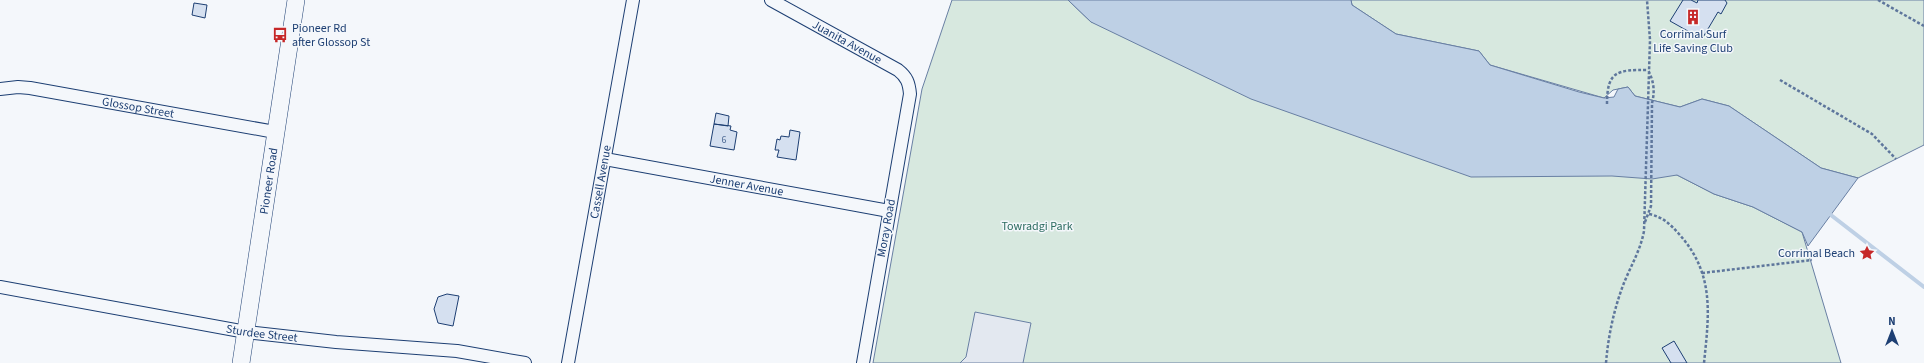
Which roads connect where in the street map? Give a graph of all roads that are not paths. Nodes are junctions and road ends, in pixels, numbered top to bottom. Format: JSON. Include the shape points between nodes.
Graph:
{"nodes":[{"id":1,"x":296,"y":0,"type":"edge"},
{"id":2,"x":633,"y":0,"type":"edge"},
{"id":3,"x":771,"y":0,"type":"edge"},
{"id":4,"x":0,"y":89,"type":"edge"},
{"id":5,"x":910,"y":94,"type":"joint"},
{"id":6,"x":275,"y":132,"type":"junction"},
{"id":7,"x":605,"y":159,"type":"junction"},
{"id":8,"x":889,"y":211,"type":"junction"},
{"id":9,"x":0,"y":287,"type":"edge"},
{"id":10,"x":246,"y":332,"type":"junction"},
{"id":11,"x":241,"y":363,"type":"edge"},
{"id":12,"x":525,"y":363,"type":"edge"},
{"id":13,"x":568,"y":363,"type":"edge"},
{"id":14,"x":863,"y":363,"type":"edge"}],
"edges":[{"from":1,"to":6,"type":"main road","name":"Pioneer Road"},
{"from":2,"to":7,"type":"street","name":"Cassell Avenue"},
{"from":3,"to":5,"type":"street","name":"Juanita Avenue","via":[[898,70],[906,76],[910,84]]},
{"from":4,"to":6,"type":"street","name":"Glossop Street","via":[[30,88]]},
{"from":5,"to":8,"type":"street","name":"Moray Road"},
{"from":6,"to":10,"type":"main road","name":"Pioneer Road"},
{"from":7,"to":8,"type":"street","name":"Jenner Avenue"},
{"from":7,"to":13,"type":"street","name":"Cassell Avenue"},
{"from":8,"to":14,"type":"street","name":"Moray Road"},
{"from":9,"to":10,"type":"street","name":"Sturdee Street"},
{"from":10,"to":11,"type":"main road","name":"Pioneer Road"},
{"from":10,"to":12,"type":"street","name":"Sturdee Street","via":[[457,351]]}]}
